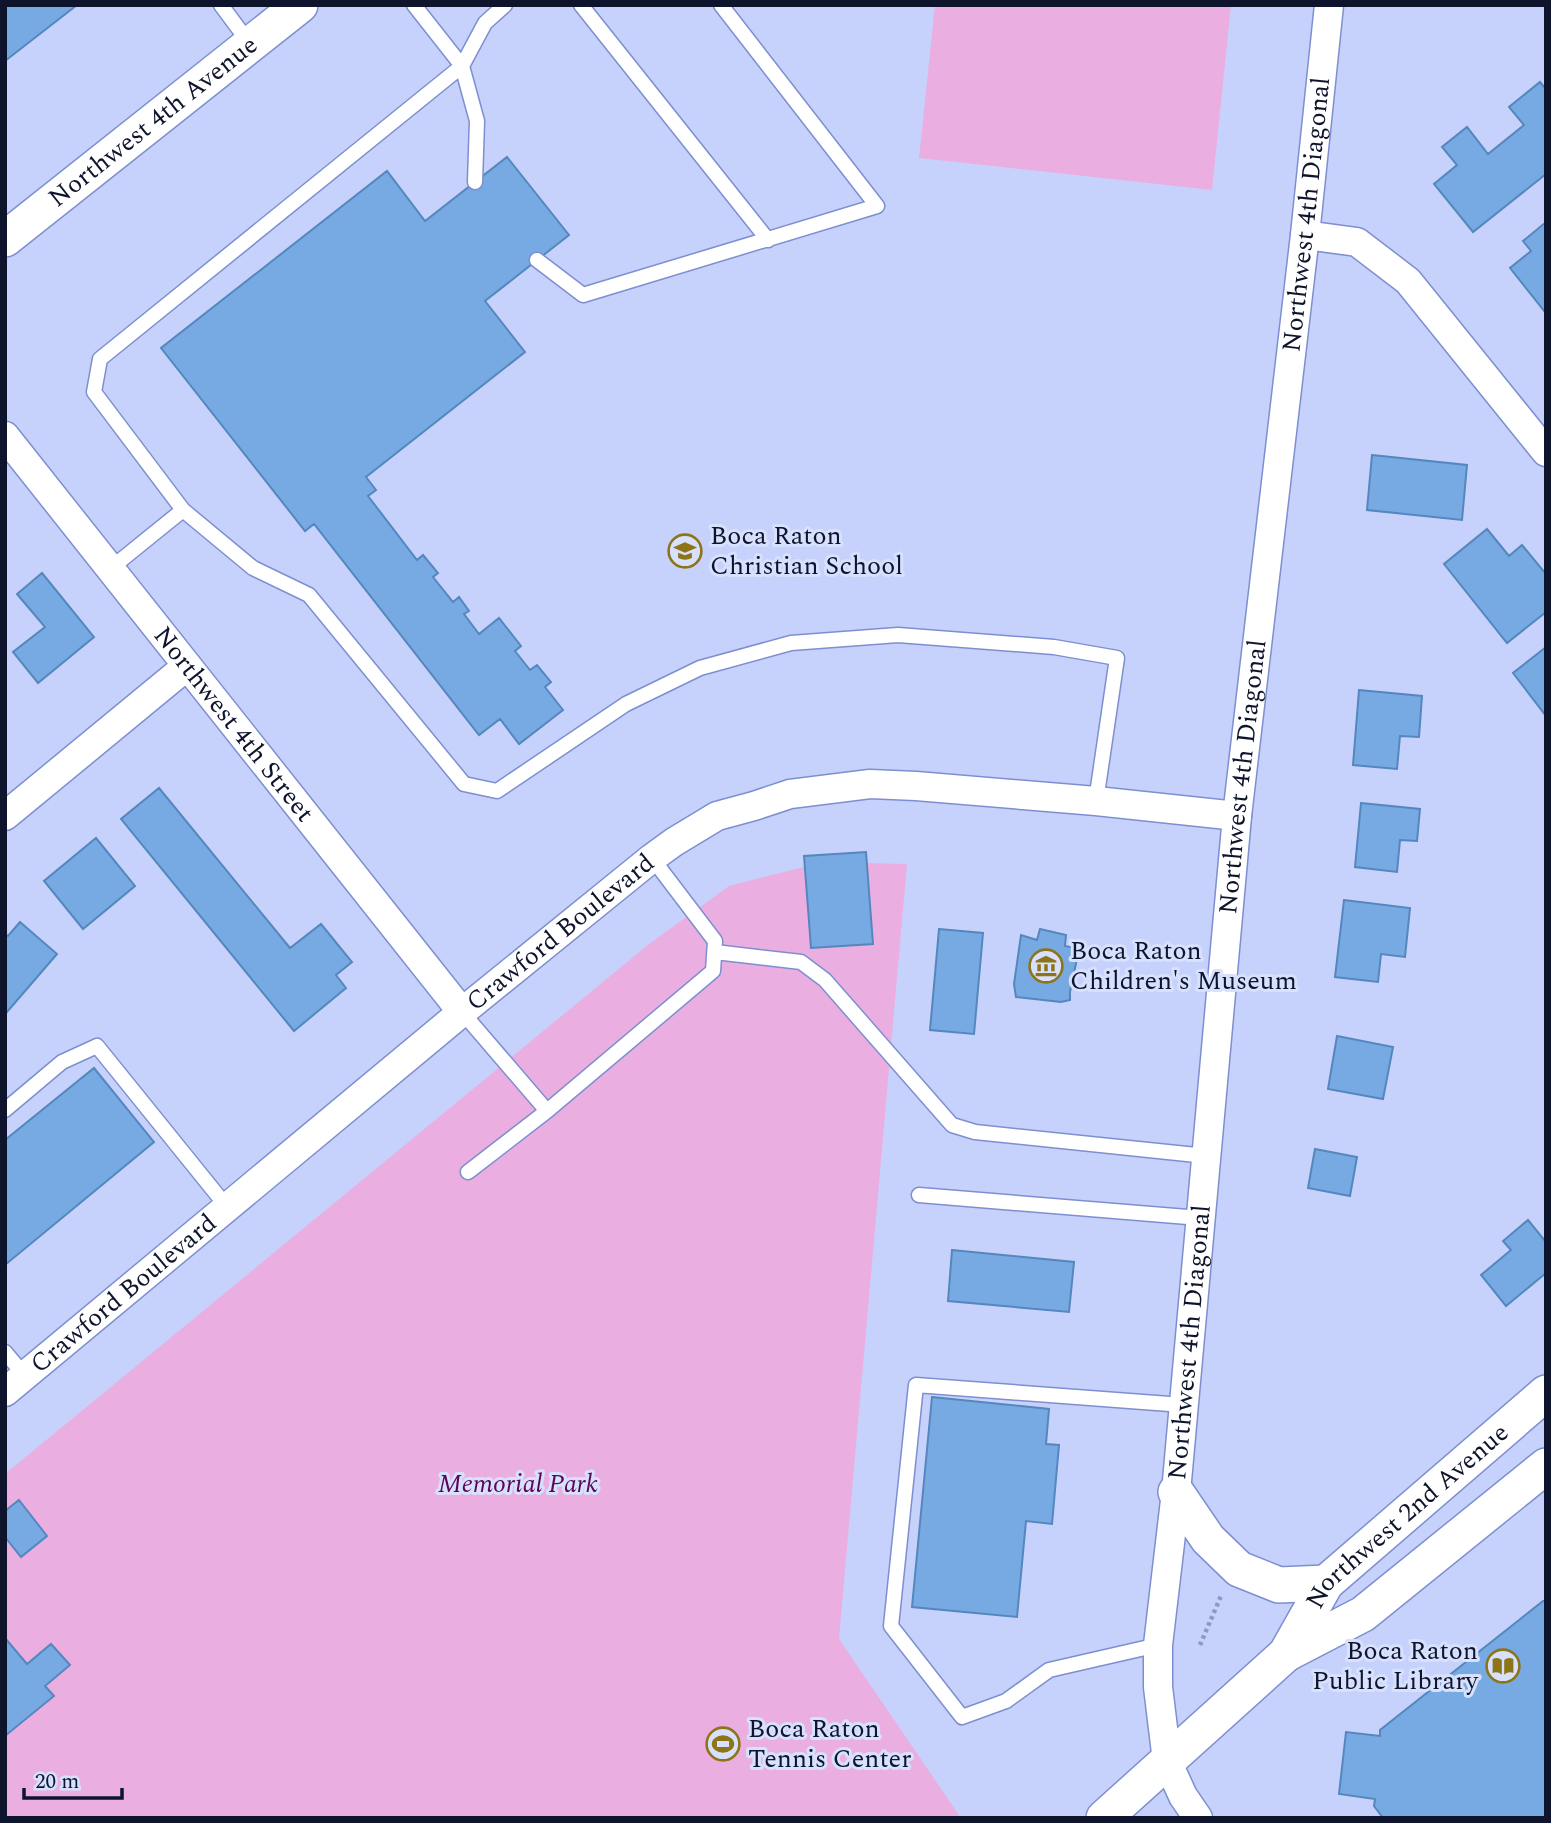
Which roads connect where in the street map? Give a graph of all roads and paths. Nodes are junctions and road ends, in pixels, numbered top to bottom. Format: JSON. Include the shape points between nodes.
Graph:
{"nodes":[{"id":1,"x":221,"y":5,"type":"edge"},
{"id":2,"x":414,"y":5,"type":"edge"},
{"id":3,"x":505,"y":5,"type":"edge"},
{"id":4,"x":581,"y":5,"type":"edge"},
{"id":5,"x":720,"y":5,"type":"edge"},
{"id":6,"x":1329,"y":5,"type":"edge"},
{"id":7,"x":297,"y":6,"type":"edge"},
{"id":8,"x":250,"y":44,"type":"junction"},
{"id":9,"x":462,"y":66,"type":"junction"},
{"id":10,"x":475,"y":182,"type":"dead end"},
{"id":11,"x":1305,"y":235,"type":"junction"},
{"id":12,"x":5,"y":239,"type":"edge"},
{"id":13,"x":768,"y":240,"type":"junction"},
{"id":14,"x":537,"y":260,"type":"dead end"},
{"id":15,"x":5,"y":436,"type":"edge"},
{"id":16,"x":1546,"y":452,"type":"edge"},
{"id":17,"x":183,"y":510,"type":"junction"},
{"id":18,"x":110,"y":569,"type":"junction"},
{"id":19,"x":187,"y":666,"type":"junction"},
{"id":20,"x":1097,"y":801,"type":"junction"},
{"id":21,"x":5,"y":816,"type":"edge"},
{"id":22,"x":1237,"y":816,"type":"junction"},
{"id":23,"x":652,"y":858,"type":"junction"},
{"id":24,"x":715,"y":952,"type":"junction"},
{"id":25,"x":462,"y":1012,"type":"junction"},
{"id":26,"x":5,"y":1110,"type":"edge"},
{"id":27,"x":547,"y":1111,"type":"junction"},
{"id":28,"x":1206,"y":1156,"type":"junction"},
{"id":29,"x":468,"y":1172,"type":"dead end"},
{"id":30,"x":919,"y":1195,"type":"dead end"},
{"id":31,"x":227,"y":1208,"type":"junction"},
{"id":32,"x":1200,"y":1218,"type":"junction"},
{"id":33,"x":5,"y":1352,"type":"edge"},
{"id":34,"x":15,"y":1384,"type":"edge"},
{"id":35,"x":1546,"y":1393,"type":"edge"},
{"id":36,"x":1183,"y":1405,"type":"junction"},
{"id":37,"x":1546,"y":1466,"type":"edge"},
{"id":38,"x":1176,"y":1492,"type":"junction"},
{"id":39,"x":1326,"y":1583,"type":"junction"},
{"id":40,"x":1225,"y":1588,"type":"dead end"},
{"id":41,"x":1158,"y":1645,"type":"junction"},
{"id":42,"x":1200,"y":1645,"type":"dead end"},
{"id":43,"x":1286,"y":1654,"type":"junction"},
{"id":44,"x":1167,"y":1761,"type":"junction"},
{"id":45,"x":1104,"y":1818,"type":"edge"},
{"id":46,"x":1198,"y":1818,"type":"edge"}],
"edges":[{"from":1,"to":8,"type":"lane"},
{"from":2,"to":9,"type":"lane"},
{"from":3,"to":9,"type":"lane","via":[[485,23]]},
{"from":4,"to":13,"type":"lane"},
{"from":5,"to":13,"type":"lane","via":[[877,206]]},
{"from":6,"to":11,"type":"street","name":"Northwest 4th Diagonal"},
{"from":7,"to":8,"type":"street","name":"Northwest 4th Avenue"},
{"from":8,"to":12,"type":"street","name":"Northwest 4th Avenue"},
{"from":9,"to":10,"type":"lane","via":[[477,121]]},
{"from":9,"to":17,"type":"lane","via":[[100,359],[94,392]]},
{"from":11,"to":16,"type":"street","via":[[1357,242],[1408,281]]},
{"from":11,"to":22,"type":"street","name":"Northwest 4th Diagonal"},
{"from":13,"to":14,"type":"lane","via":[[583,295]]},
{"from":15,"to":18,"type":"street","name":"Northwest 4th Street"},
{"from":17,"to":18,"type":"lane"},
{"from":17,"to":20,"type":"lane","via":[[253,568],[309,595],[464,784],[497,791],[625,704],[700,668],[791,643],[898,635],[1054,647],[1116,658]]},
{"from":18,"to":19,"type":"street","name":"Northwest 4th Street"},
{"from":19,"to":21,"type":"street"},
{"from":19,"to":25,"type":"street","name":"Northwest 4th Street"},
{"from":20,"to":22,"type":"street","name":"Crawford Boulevard"},
{"from":20,"to":23,"type":"street","name":"Crawford Boulevard","via":[[870,784],[790,794],[717,816]]},
{"from":22,"to":28,"type":"street","name":"Northwest 4th Diagonal"},
{"from":23,"to":24,"type":"lane","via":[[715,941]]},
{"from":23,"to":25,"type":"street","name":"Crawford Boulevard"},
{"from":24,"to":27,"type":"lane","via":[[713,971]]},
{"from":24,"to":28,"type":"lane","via":[[801,962],[825,980],[952,1125],[975,1132]]},
{"from":25,"to":27,"type":"lane"},
{"from":25,"to":31,"type":"street","name":"Crawford Boulevard"},
{"from":26,"to":31,"type":"lane","via":[[62,1062],[97,1046]]},
{"from":27,"to":29,"type":"lane"},
{"from":28,"to":32,"type":"street","name":"Northwest 4th Diagonal"},
{"from":30,"to":32,"type":"lane"},
{"from":31,"to":34,"type":"street","name":"Crawford Boulevard"},
{"from":32,"to":36,"type":"street","name":"Northwest 4th Diagonal"},
{"from":33,"to":34,"type":"lane"},
{"from":35,"to":39,"type":"street","name":"Northwest 2nd Avenue"},
{"from":36,"to":38,"type":"street","name":"Northwest 4th Diagonal"},
{"from":36,"to":41,"type":"lane","via":[[916,1385],[891,1626],[962,1717],[1006,1701],[1049,1670]]},
{"from":37,"to":43,"type":"street","name":"Northwest 2nd Avenue","via":[[1363,1614]]},
{"from":38,"to":39,"type":"street","via":[[1208,1539],[1239,1569],[1279,1584]]},
{"from":38,"to":41,"type":"street","name":"Northwest 4th Diagonal"},
{"from":39,"to":43,"type":"street","name":"Northwest 2nd Avenue"},
{"from":40,"to":42,"type":"path"},
{"from":41,"to":44,"type":"street","name":"Northwest 4th Diagonal","via":[[1157,1687]]},
{"from":43,"to":44,"type":"street","name":"Northwest 2nd Avenue"},
{"from":44,"to":45,"type":"street","name":"Northwest 2nd Avenue"},
{"from":44,"to":46,"type":"street"}]}
